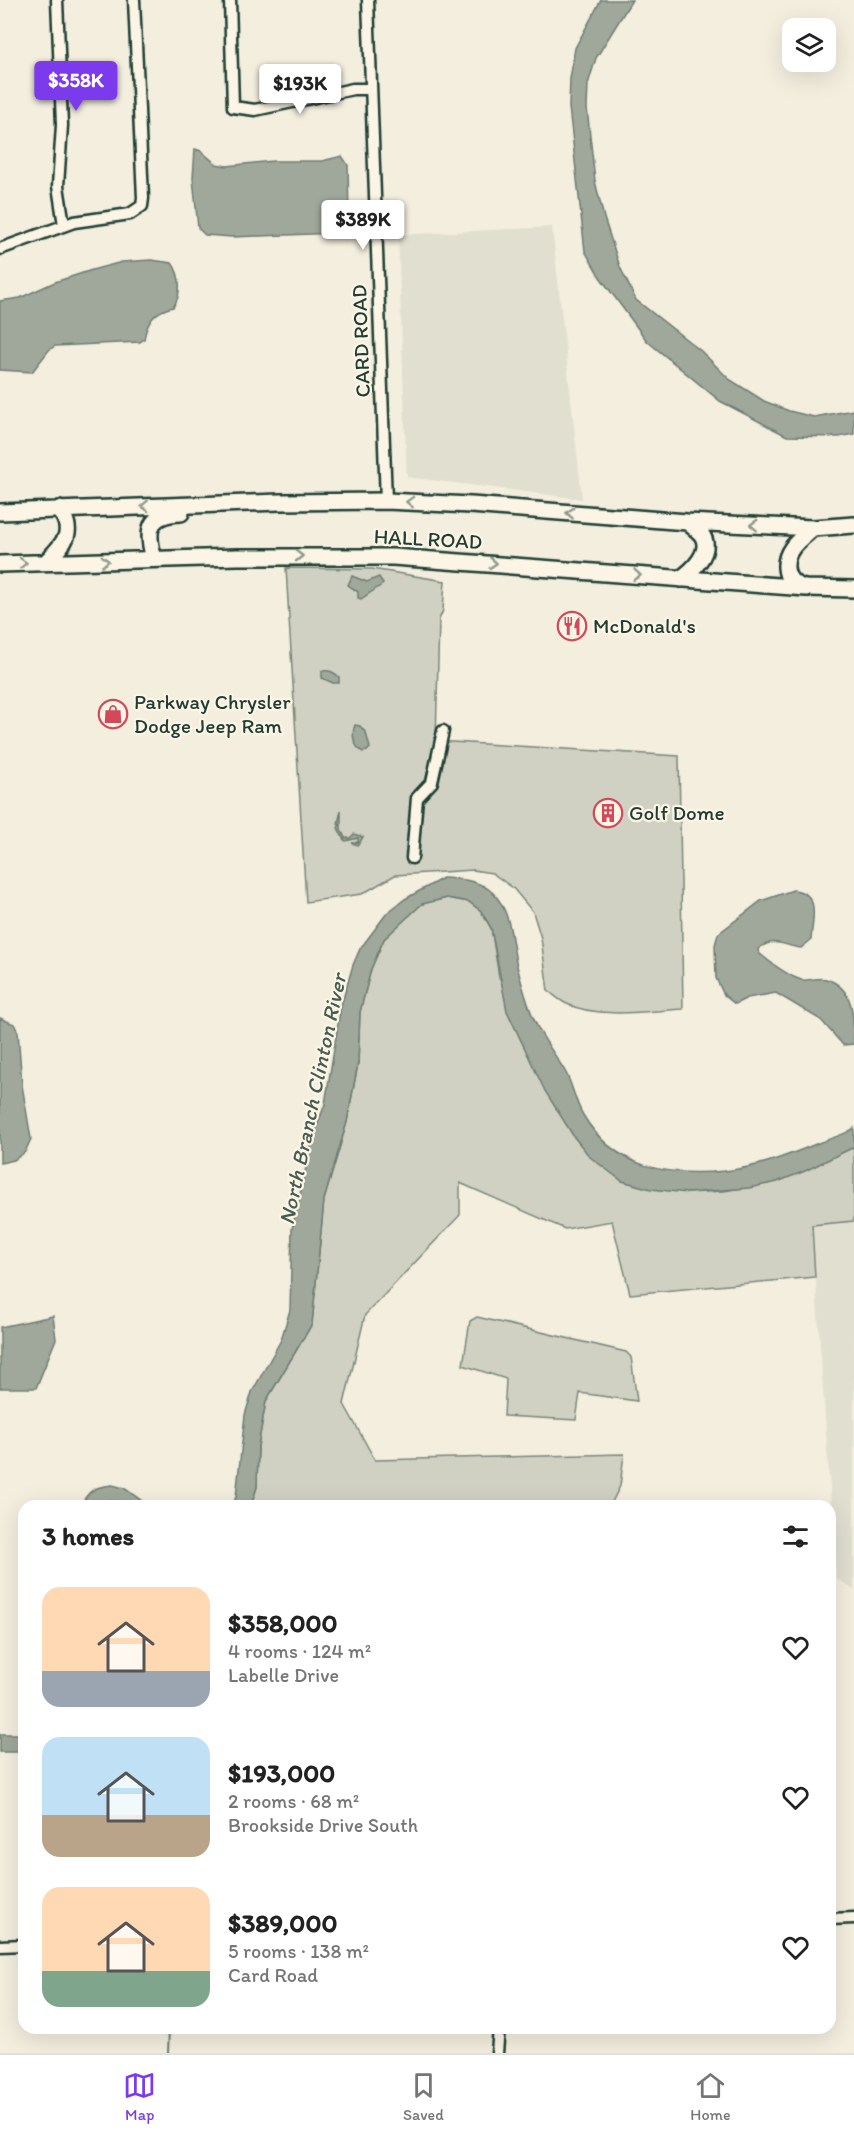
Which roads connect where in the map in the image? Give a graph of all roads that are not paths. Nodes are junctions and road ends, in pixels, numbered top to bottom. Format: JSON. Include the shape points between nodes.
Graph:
{"nodes":[{"id":1,"x":57,"y":0,"type":"edge"},
{"id":2,"x":135,"y":0,"type":"edge"},
{"id":3,"x":230,"y":0,"type":"edge"},
{"id":4,"x":368,"y":0,"type":"edge"},
{"id":5,"x":372,"y":89,"type":"junction"},
{"id":6,"x":63,"y":225,"type":"junction"},
{"id":7,"x":0,"y":249,"type":"edge"},
{"id":8,"x":386,"y":501,"type":"junction"},
{"id":9,"x":266,"y":503,"type":"junction"},
{"id":10,"x":59,"y":509,"type":"junction"},
{"id":11,"x":0,"y":512,"type":"edge"},
{"id":12,"x":687,"y":522,"type":"junction"},
{"id":13,"x":854,"y":525,"type":"edge"},
{"id":14,"x":813,"y":528,"type":"junction"},
{"id":15,"x":154,"y":559,"type":"junction"},
{"id":16,"x":46,"y":562,"type":"junction"},
{"id":17,"x":0,"y":564,"type":"edge"},
{"id":18,"x":680,"y":579,"type":"junction"},
{"id":19,"x":806,"y":588,"type":"junction"},
{"id":20,"x":854,"y":589,"type":"edge"},
{"id":21,"x":443,"y":731,"type":"dead end"},
{"id":22,"x":412,"y":858,"type":"dead end"},
{"id":23,"x":854,"y":1918,"type":"edge"},
{"id":24,"x":836,"y":1919,"type":"edge"},
{"id":25,"x":18,"y":1945,"type":"edge"},
{"id":26,"x":0,"y":1946,"type":"edge"},
{"id":27,"x":499,"y":2034,"type":"edge"},
{"id":28,"x":497,"y":2053,"type":"edge"}],
"edges":[{"from":1,"to":6,"type":"street","via":[[62,125],[58,186]]},
{"from":2,"to":6,"type":"street","via":[[142,206],[130,214]]},
{"from":3,"to":5,"type":"street","via":[[233,107],[255,110],[353,89]]},
{"from":4,"to":5,"type":"street","name":"CARD ROAD"},
{"from":5,"to":8,"type":"street","name":"CARD ROAD"},
{"from":6,"to":7,"type":"street"},
{"from":8,"to":9,"type":"highway","name":"HALL ROAD"},
{"from":12,"to":8,"type":"highway","name":"HALL ROAD","one_way":true},
{"from":9,"to":10,"type":"highway","name":"HALL ROAD","one_way":true},
{"from":9,"to":15,"type":"highway","via":[[247,511],[172,513],[158,518],[150,533]]},
{"from":10,"to":11,"type":"highway","name":"HALL ROAD"},
{"from":10,"to":16,"type":"highway","via":[[68,523],[68,531],[65,542]]},
{"from":14,"to":12,"type":"highway","name":"HALL ROAD","one_way":true},
{"from":12,"to":18,"type":"highway","via":[[701,534],[704,549],[696,567]]},
{"from":13,"to":14,"type":"highway","name":"HALL ROAD"},
{"from":14,"to":19,"type":"highway","via":[[792,547],[786,566],[791,582]]},
{"from":16,"to":15,"type":"highway","name":"HALL ROAD","one_way":true},
{"from":15,"to":18,"type":"highway","name":"HALL ROAD","one_way":true,"via":[[393,557]]},
{"from":17,"to":16,"type":"highway","name":"HALL ROAD","one_way":true},
{"from":18,"to":19,"type":"highway","name":"HALL ROAD"},
{"from":19,"to":20,"type":"highway","name":"HALL ROAD"},
{"from":21,"to":22,"type":"street","via":[[432,782],[417,798]]},
{"from":23,"to":24,"type":"street"},
{"from":25,"to":26,"type":"street"},
{"from":27,"to":28,"type":"street"}]}
